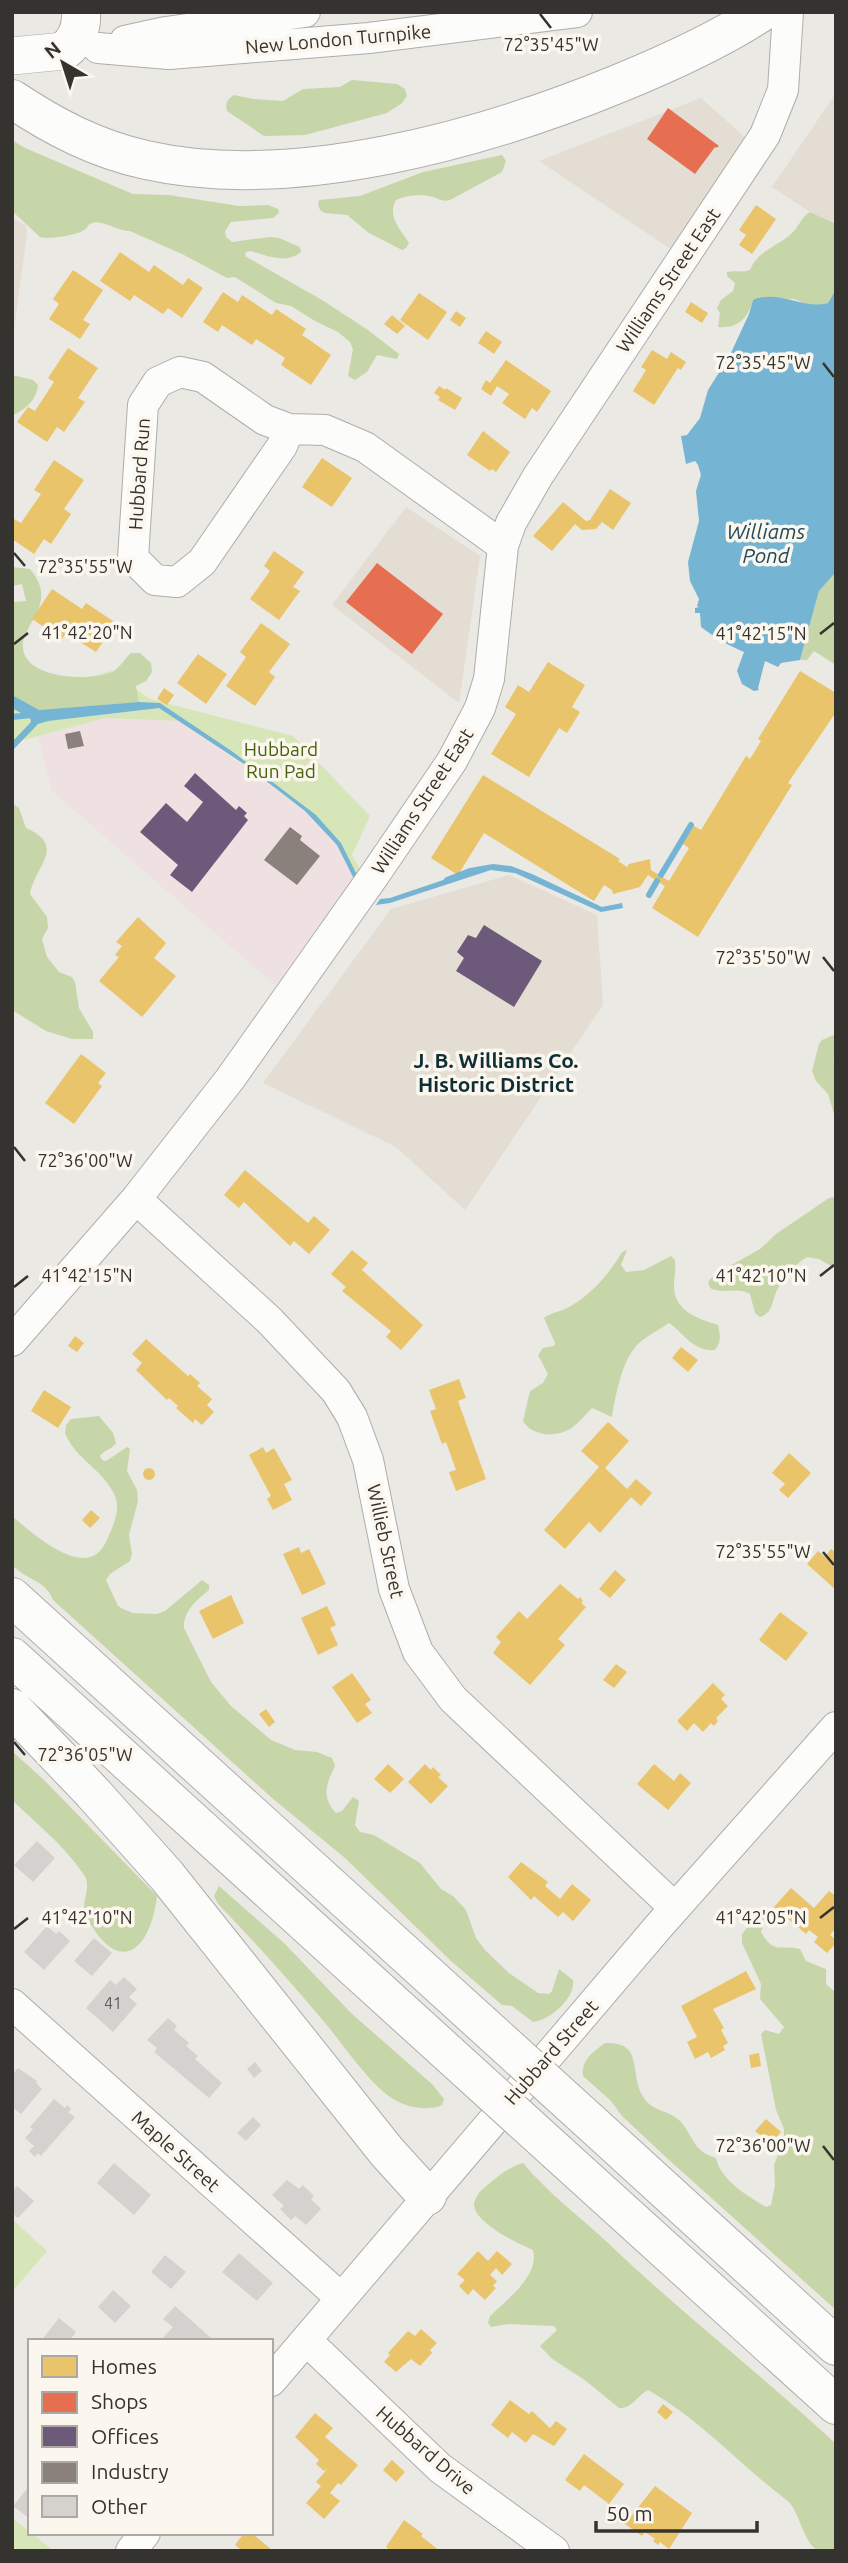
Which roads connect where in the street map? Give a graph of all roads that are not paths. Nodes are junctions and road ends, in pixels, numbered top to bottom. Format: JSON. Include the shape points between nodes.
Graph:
{"nodes":[{"id":1,"x":81,"y":12,"type":"edge"},
{"id":2,"x":305,"y":12,"type":"edge"},
{"id":3,"x":576,"y":12,"type":"edge"},
{"id":4,"x":762,"y":12,"type":"edge"},
{"id":5,"x":788,"y":12,"type":"edge"},
{"id":6,"x":81,"y":49,"type":"junction"},
{"id":7,"x":12,"y":56,"type":"edge"},
{"id":8,"x":12,"y":99,"type":"edge"},
{"id":9,"x":289,"y":429,"type":"junction"},
{"id":10,"x":503,"y":546,"type":"junction"},
{"id":11,"x":136,"y":1199,"type":"junction"},
{"id":12,"x":12,"y":1341,"type":"edge"},
{"id":13,"x":12,"y":1597,"type":"edge"},
{"id":14,"x":12,"y":1657,"type":"edge"},
{"id":15,"x":12,"y":1709,"type":"edge"},
{"id":16,"x":836,"y":1727,"type":"edge"},
{"id":17,"x":675,"y":1908,"type":"junction"},
{"id":18,"x":12,"y":2004,"type":"edge"},
{"id":19,"x":427,"y":2196,"type":"junction"},
{"id":20,"x":341,"y":2298,"type":"junction"},
{"id":21,"x":306,"y":2340,"type":"junction"},
{"id":22,"x":836,"y":2346,"type":"edge"},
{"id":23,"x":273,"y":2379,"type":"edge"},
{"id":24,"x":836,"y":2405,"type":"edge"},
{"id":25,"x":143,"y":2535,"type":"edge"},
{"id":26,"x":131,"y":2551,"type":"edge"},
{"id":27,"x":554,"y":2551,"type":"edge"}],
"edges":[{"from":1,"to":6,"type":"highway","via":[[76,39]]},
{"from":2,"to":6,"type":"street","name":"New London Turnpike"},
{"from":3,"to":6,"type":"street","name":"New London Turnpike","via":[[369,37],[169,54]]},
{"from":4,"to":8,"type":"highway","via":[[716,40],[643,74],[530,116],[425,145],[282,169],[202,169],[121,155],[65,132]]},
{"from":5,"to":10,"type":"street","name":"Williams Street East","via":[[783,90],[765,135],[538,476]]},
{"from":6,"to":7,"type":"main road","name":"New London Turnpike"},
{"from":9,"to":9,"type":"street","name":"Hubbard Run","via":[[202,562],[177,582],[155,580],[133,558],[143,405],[158,382],[180,372],[203,377],[265,420]]},
{"from":9,"to":10,"type":"street","name":"Hubbard Run","via":[[325,430],[365,447]]},
{"from":10,"to":11,"type":"street","name":"Williams Street East","via":[[489,679],[463,742],[264,1032]]},
{"from":11,"to":12,"type":"street","name":"Williams Street East"},
{"from":11,"to":17,"type":"street","name":"Willieb Street","via":[[269,1320],[336,1391],[369,1460],[394,1589],[418,1652],[453,1699]]},
{"from":13,"to":22,"type":"highway","bridge":true},
{"from":14,"to":24,"type":"highway","bridge":true},
{"from":15,"to":19,"type":"highway","via":[[167,1877]]},
{"from":16,"to":17,"type":"street","name":"Hubbard Street"},
{"from":17,"to":19,"type":"street","name":"Hubbard Street"},
{"from":18,"to":20,"type":"street","name":"Maple Street"},
{"from":19,"to":20,"type":"street","name":"Hubbard Street"},
{"from":20,"to":21,"type":"street","name":"Hubbard Street"},
{"from":21,"to":23,"type":"street","name":"Hubbard Street"},
{"from":21,"to":27,"type":"street","name":"Hubbard Drive","via":[[440,2468]]},
{"from":25,"to":26,"type":"street"}]}
